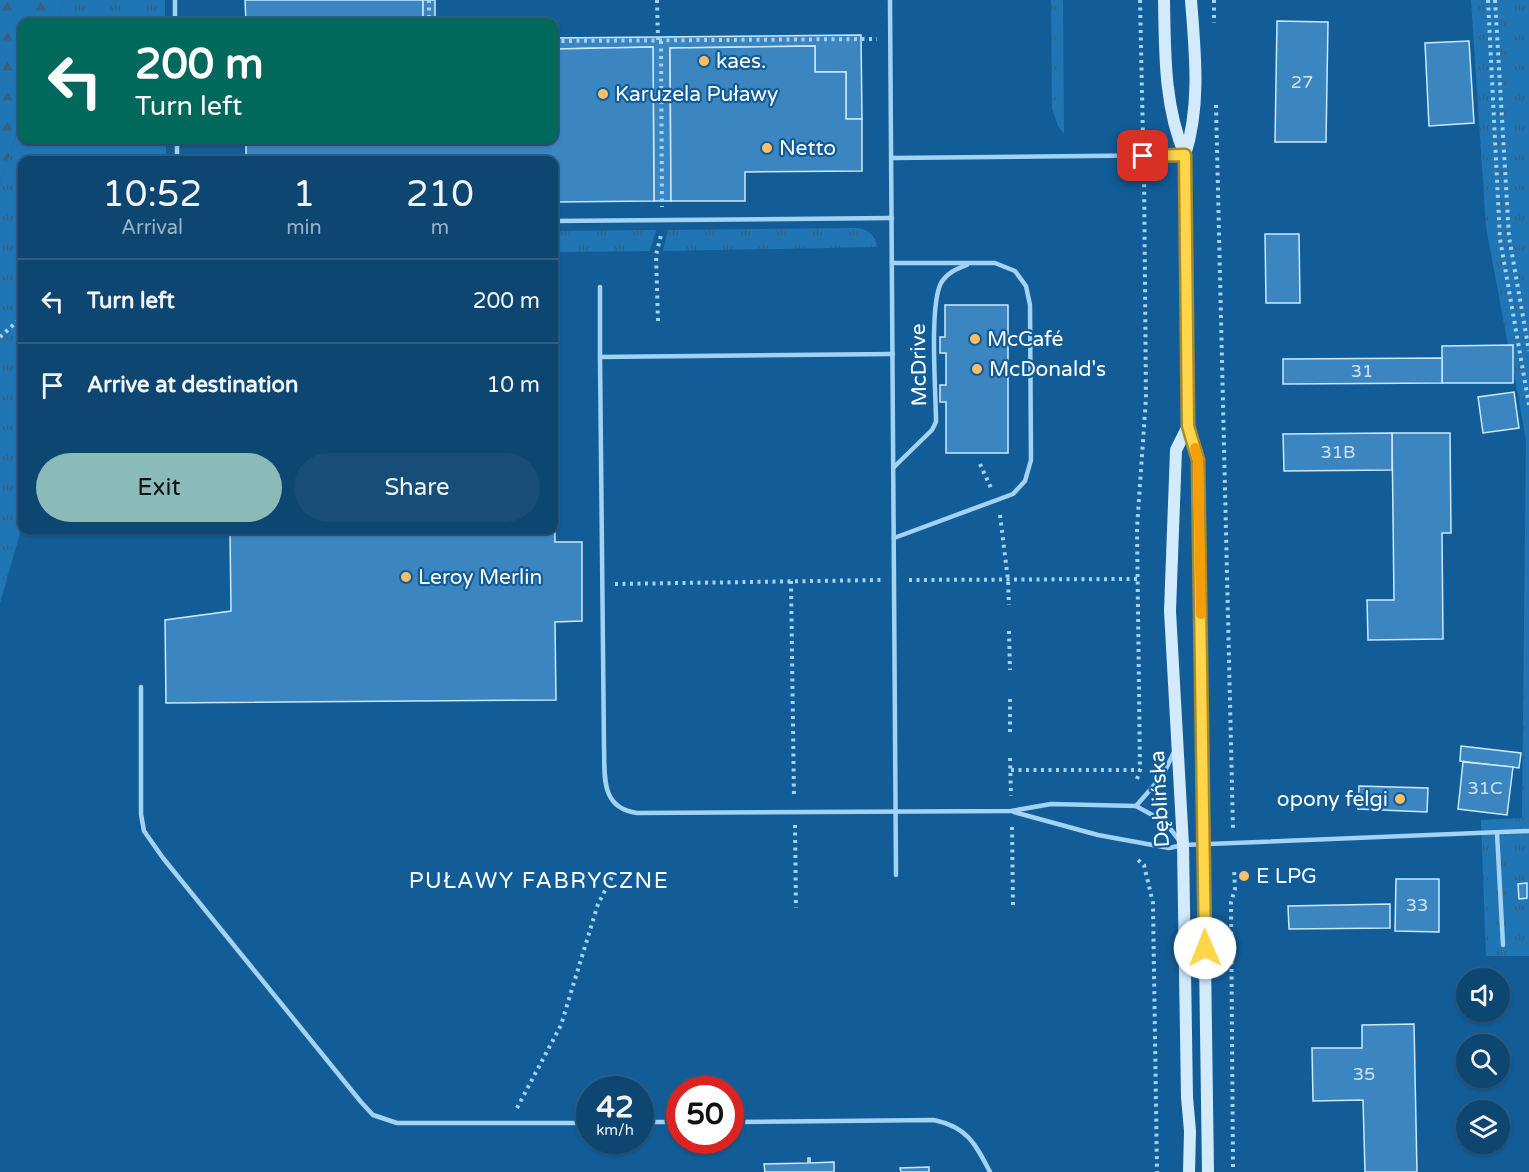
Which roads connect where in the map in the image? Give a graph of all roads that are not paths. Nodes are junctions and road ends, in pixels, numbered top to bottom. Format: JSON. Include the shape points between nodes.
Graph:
{"nodes":[{"id":1,"x":175,"y":0,"type":"edge"},
{"id":2,"x":890,"y":0,"type":"edge"},
{"id":3,"x":1164,"y":0,"type":"edge"},
{"id":4,"x":1191,"y":0,"type":"edge"},
{"id":5,"x":176,"y":18,"type":"edge"},
{"id":6,"x":1185,"y":155,"type":"junction"},
{"id":7,"x":892,"y":158,"type":"junction"},
{"id":8,"x":892,"y":218,"type":"junction"},
{"id":9,"x":558,"y":221,"type":"edge"},
{"id":10,"x":892,"y":263,"type":"junction"},
{"id":11,"x":972,"y":263,"type":"junction"},
{"id":12,"x":600,"y":287,"type":"dead end"},
{"id":13,"x":893,"y":354,"type":"junction"},
{"id":14,"x":600,"y":357,"type":"junction"},
{"id":15,"x":1188,"y":426,"type":"junction"},
{"id":16,"x":893,"y":468,"type":"junction"},
{"id":17,"x":894,"y":538,"type":"junction"},
{"id":18,"x":141,"y":687,"type":"dead end"},
{"id":19,"x":1177,"y":746,"type":"junction"},
{"id":20,"x":1136,"y":806,"type":"junction"},
{"id":21,"x":896,"y":810,"type":"junction"},
{"id":22,"x":1011,"y":811,"type":"junction"},
{"id":23,"x":1529,"y":831,"type":"edge"},
{"id":24,"x":1497,"y":833,"type":"junction"},
{"id":25,"x":1183,"y":845,"type":"junction"},
{"id":26,"x":1203,"y":845,"type":"junction"},
{"id":27,"x":896,"y":875,"type":"dead end"},
{"id":28,"x":1503,"y":945,"type":"dead end"},
{"id":29,"x":744,"y":1122,"type":"edge"},
{"id":30,"x":576,"y":1123,"type":"edge"},
{"id":31,"x":990,"y":1172,"type":"edge"},
{"id":32,"x":1189,"y":1172,"type":"edge"},
{"id":33,"x":1208,"y":1172,"type":"edge"}],
"edges":[{"from":1,"to":5,"type":"lane"},
{"from":2,"to":7,"type":"lane"},
{"from":3,"to":6,"type":"main road","name":"Dęblińska","via":[[1170,112]]},
{"from":4,"to":6,"type":"main road","name":"Dęblińska","via":[[1195,111]]},
{"from":6,"to":7,"type":"lane"},
{"from":6,"to":15,"type":"main road","name":"Dęblińska"},
{"from":7,"to":8,"type":"lane"},
{"from":8,"to":9,"type":"lane"},
{"from":8,"to":10,"type":"lane"},
{"from":10,"to":11,"type":"lane"},
{"from":10,"to":13,"type":"lane"},
{"from":11,"to":16,"type":"lane","name":"McDrive","via":[[952,270],[941,284],[935,304],[936,422]]},
{"from":11,"to":17,"type":"lane","via":[[995,263],[1015,271],[1026,286],[1030,305],[1031,460],[1025,481],[1013,494]]},
{"from":12,"to":14,"type":"lane"},
{"from":13,"to":14,"type":"lane"},
{"from":13,"to":16,"type":"lane"},
{"from":14,"to":21,"type":"lane","via":[[605,768],[609,797],[620,808],[638,813]]},
{"from":15,"to":19,"type":"main road","name":"Dęblińska","via":[[1176,450],[1171,571]]},
{"from":15,"to":26,"type":"main road","name":"Dęblińska","via":[[1198,460]]},
{"from":16,"to":17,"type":"lane"},
{"from":17,"to":21,"type":"lane"},
{"from":18,"to":30,"type":"lane","via":[[144,831],[361,1102],[373,1114],[397,1123]]},
{"from":19,"to":20,"type":"lane","via":[[1163,775]]},
{"from":19,"to":25,"type":"main road","name":"Dęblińska"},
{"from":20,"to":22,"type":"lane","via":[[1052,804]]},
{"from":20,"to":25,"type":"lane","via":[[1166,822]]},
{"from":21,"to":22,"type":"lane"},
{"from":21,"to":27,"type":"lane"},
{"from":22,"to":25,"type":"lane","via":[[1137,842],[1169,848]]},
{"from":23,"to":24,"type":"lane"},
{"from":24,"to":26,"type":"lane"},
{"from":24,"to":28,"type":"lane"},
{"from":25,"to":26,"type":"lane"},
{"from":25,"to":32,"type":"main road","name":"Dęblińska"},
{"from":26,"to":33,"type":"main road","name":"Dęblińska"},
{"from":29,"to":31,"type":"lane","via":[[942,1122],[963,1130]]}]}
